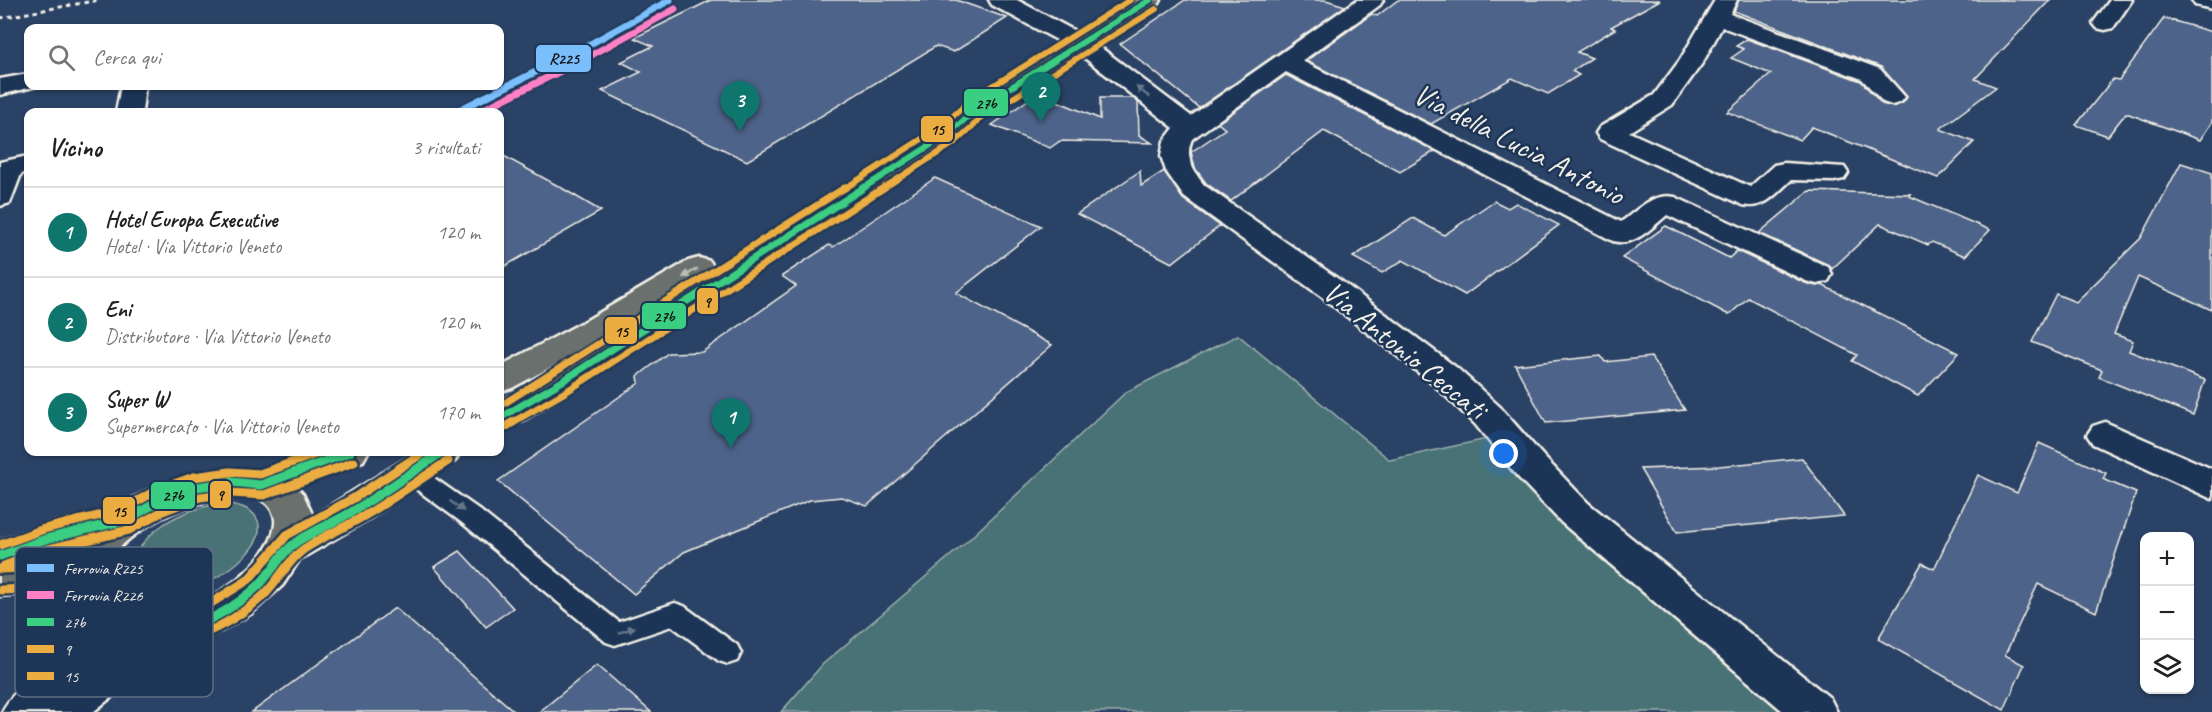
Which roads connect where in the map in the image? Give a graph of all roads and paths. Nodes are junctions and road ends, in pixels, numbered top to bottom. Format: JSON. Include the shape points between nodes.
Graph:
{"nodes":[{"id":1,"x":99,"y":0,"type":"edge"},
{"id":2,"x":1000,"y":0,"type":"edge"},
{"id":3,"x":1150,"y":0,"type":"edge"},
{"id":4,"x":1372,"y":0,"type":"edge"},
{"id":5,"x":2121,"y":0,"type":"edge"},
{"id":6,"x":2203,"y":0,"type":"edge"},
{"id":7,"x":2212,"y":3,"type":"edge"},
{"id":8,"x":1721,"y":9,"type":"edge"},
{"id":9,"x":0,"y":18,"type":"edge"},
{"id":10,"x":2105,"y":23,"type":"dead end"},
{"id":11,"x":1080,"y":43,"type":"junction"},
{"id":12,"x":1284,"y":61,"type":"junction"},
{"id":13,"x":24,"y":82,"type":"edge"},
{"id":14,"x":0,"y":87,"type":"edge"},
{"id":15,"x":132,"y":90,"type":"edge"},
{"id":16,"x":1892,"y":97,"type":"dead end"},
{"id":17,"x":130,"y":108,"type":"edge"},
{"id":18,"x":978,"y":108,"type":"junction"},
{"id":19,"x":1189,"y":128,"type":"junction"},
{"id":20,"x":24,"y":165,"type":"edge"},
{"id":21,"x":1834,"y":173,"type":"dead end"},
{"id":22,"x":0,"y":197,"type":"edge"},
{"id":23,"x":1817,"y":274,"type":"dead end"},
{"id":24,"x":504,"y":378,"type":"edge"},
{"id":25,"x":504,"y":416,"type":"edge"},
{"id":26,"x":2105,"y":435,"type":"dead end"},
{"id":27,"x":339,"y":456,"type":"edge"},
{"id":28,"x":435,"y":456,"type":"edge"},
{"id":29,"x":409,"y":472,"type":"junction"},
{"id":30,"x":261,"y":485,"type":"junction"},
{"id":31,"x":2212,"y":485,"type":"edge"},
{"id":32,"x":126,"y":520,"type":"junction"},
{"id":33,"x":24,"y":547,"type":"edge"},
{"id":34,"x":95,"y":547,"type":"edge"},
{"id":35,"x":288,"y":548,"type":"junction"},
{"id":36,"x":15,"y":550,"type":"edge"},
{"id":37,"x":0,"y":556,"type":"edge"},
{"id":38,"x":15,"y":579,"type":"edge"},
{"id":39,"x":0,"y":580,"type":"edge"},
{"id":40,"x":213,"y":615,"type":"edge"},
{"id":41,"x":728,"y":653,"type":"dead end"},
{"id":42,"x":38,"y":697,"type":"edge"},
{"id":43,"x":79,"y":697,"type":"edge"},
{"id":44,"x":24,"y":712,"type":"edge"},
{"id":45,"x":60,"y":712,"type":"edge"},
{"id":46,"x":1815,"y":712,"type":"edge"}],
"edges":[{"from":1,"to":9,"type":"path"},
{"from":2,"to":11,"type":"street"},
{"from":3,"to":11,"type":"main road"},
{"from":4,"to":12,"type":"street"},
{"from":5,"to":10,"type":"street"},
{"from":6,"to":7,"type":"street"},
{"from":8,"to":16,"type":"street","via":[[1871,74]]},
{"from":8,"to":21,"type":"street","via":[[1691,62],[1663,100],[1609,133],[1753,199],[1784,171]]},
{"from":11,"to":18,"type":"main road"},
{"from":19,"to":11,"type":"street","one_way":true},
{"from":12,"to":19,"type":"street"},
{"from":12,"to":23,"type":"street","name":"Via della Lucia Antonio","via":[[1623,235],[1665,203]]},
{"from":13,"to":14,"type":"street"},
{"from":15,"to":17,"type":"street"},
{"from":18,"to":24,"type":"main road","one_way":true,"via":[[931,126],[598,328]]},
{"from":18,"to":25,"type":"main road","via":[[948,134]]},
{"from":19,"to":46,"type":"street","name":"Via Antonio Ceccati","via":[[1176,141],[1174,149],[1178,168],[1194,191],[1445,376],[1487,415],[1575,513]]},
{"from":20,"to":22,"type":"street","via":[[9,168]]},
{"from":26,"to":31,"type":"street"},
{"from":27,"to":30,"type":"main road"},
{"from":28,"to":29,"type":"main road"},
{"from":29,"to":35,"type":"main road","via":[[359,507]]},
{"from":29,"to":41,"type":"lane","one_way":true,"via":[[469,514],[615,634],[675,614]]},
{"from":30,"to":32,"type":"main road","via":[[231,482],[198,487],[161,500]]},
{"from":30,"to":35,"type":"main road","via":[[280,494],[292,507],[294,526]]},
{"from":32,"to":33,"type":"main road"},
{"from":32,"to":34,"type":"main road"},
{"from":35,"to":40,"type":"main road","via":[[272,571],[248,594]]},
{"from":36,"to":37,"type":"main road"},
{"from":38,"to":39,"type":"main road"},
{"from":42,"to":44,"type":"street"},
{"from":43,"to":45,"type":"street"}]}
